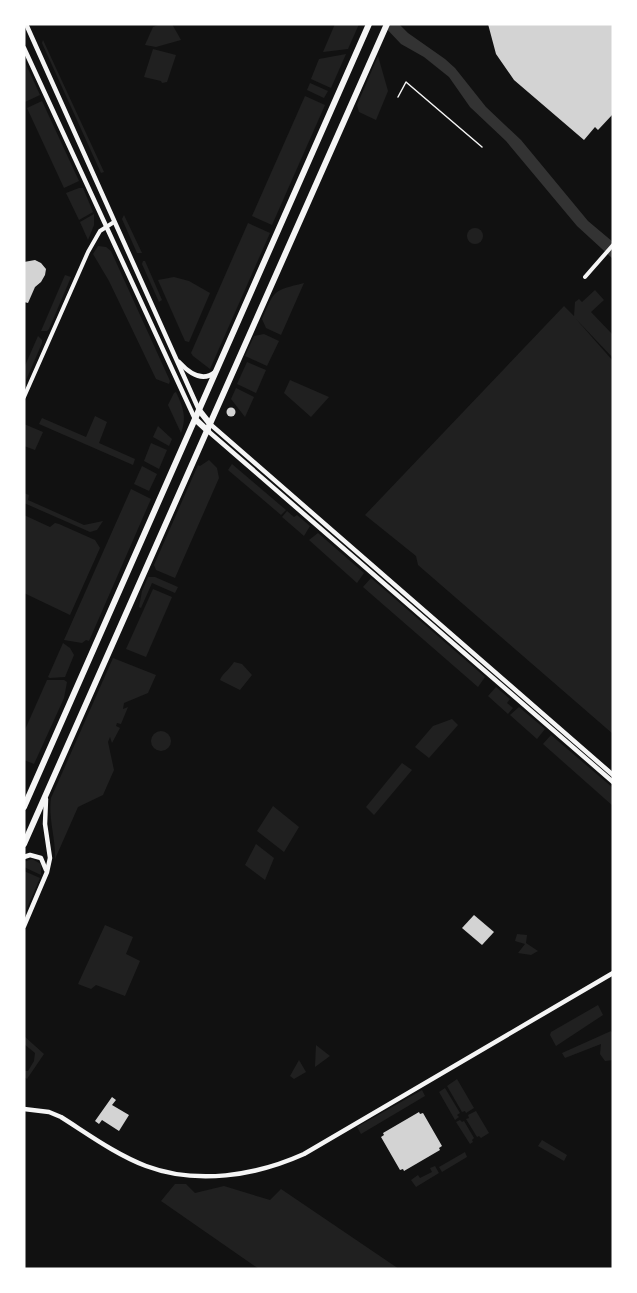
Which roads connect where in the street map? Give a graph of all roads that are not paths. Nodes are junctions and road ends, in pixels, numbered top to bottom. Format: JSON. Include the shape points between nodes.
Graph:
{"nodes":[{"id":1,"x":26,"y":24,"type":"edge"},
{"id":2,"x":369,"y":24,"type":"edge"},
{"id":3,"x":387,"y":24,"type":"edge"},
{"id":4,"x":24,"y":48,"type":"edge"},
{"id":5,"x":114,"y":222,"type":"junction"},
{"id":6,"x":106,"y":226,"type":"junction"},
{"id":7,"x":613,"y":245,"type":"edge"},
{"id":8,"x":585,"y":277,"type":"dead end"},
{"id":9,"x":176,"y":358,"type":"junction"},
{"id":10,"x":217,"y":370,"type":"junction"},
{"id":11,"x":24,"y":397,"type":"edge"},
{"id":12,"x":199,"y":410,"type":"junction"},
{"id":13,"x":195,"y":419,"type":"junction"},
{"id":14,"x":209,"y":428,"type":"junction"},
{"id":15,"x":613,"y":775,"type":"edge"},
{"id":16,"x":613,"y":782,"type":"edge"},
{"id":17,"x":31,"y":791,"type":"junction"},
{"id":18,"x":24,"y":797,"type":"edge"},
{"id":19,"x":46,"y":797,"type":"junction"},
{"id":20,"x":24,"y":807,"type":"edge"},
{"id":21,"x":24,"y":844,"type":"edge"},
{"id":22,"x":24,"y":856,"type":"edge"},
{"id":23,"x":47,"y":872,"type":"junction"},
{"id":24,"x":24,"y":926,"type":"edge"},
{"id":25,"x":613,"y":974,"type":"edge"},
{"id":26,"x":24,"y":1109,"type":"edge"}],
"edges":[{"from":1,"to":5,"type":"street"},
{"from":2,"to":10,"type":"main road"},
{"from":3,"to":14,"type":"main road"},
{"from":4,"to":6,"type":"street"},
{"from":5,"to":6,"type":"street"},
{"from":5,"to":9,"type":"street"},
{"from":6,"to":11,"type":"street","via":[[88,252]]},
{"from":6,"to":13,"type":"street"},
{"from":7,"to":8,"type":"street"},
{"from":9,"to":10,"type":"street","via":[[196,375],[210,376]]},
{"from":9,"to":12,"type":"street"},
{"from":10,"to":12,"type":"main road"},
{"from":12,"to":13,"type":"main road"},
{"from":12,"to":14,"type":"main road"},
{"from":13,"to":14,"type":"main road"},
{"from":13,"to":17,"type":"main road"},
{"from":14,"to":15,"type":"street"},
{"from":14,"to":16,"type":"street"},
{"from":14,"to":19,"type":"main road"},
{"from":17,"to":18,"type":"street"},
{"from":17,"to":20,"type":"main road"},
{"from":19,"to":21,"type":"main road"},
{"from":19,"to":23,"type":"street","via":[[45,824],[50,849]]},
{"from":22,"to":23,"type":"street","via":[[41,858]]},
{"from":23,"to":24,"type":"street"},
{"from":25,"to":26,"type":"street","via":[[304,1154],[265,1169],[209,1176],[161,1170],[131,1159],[61,1117]]}]}
